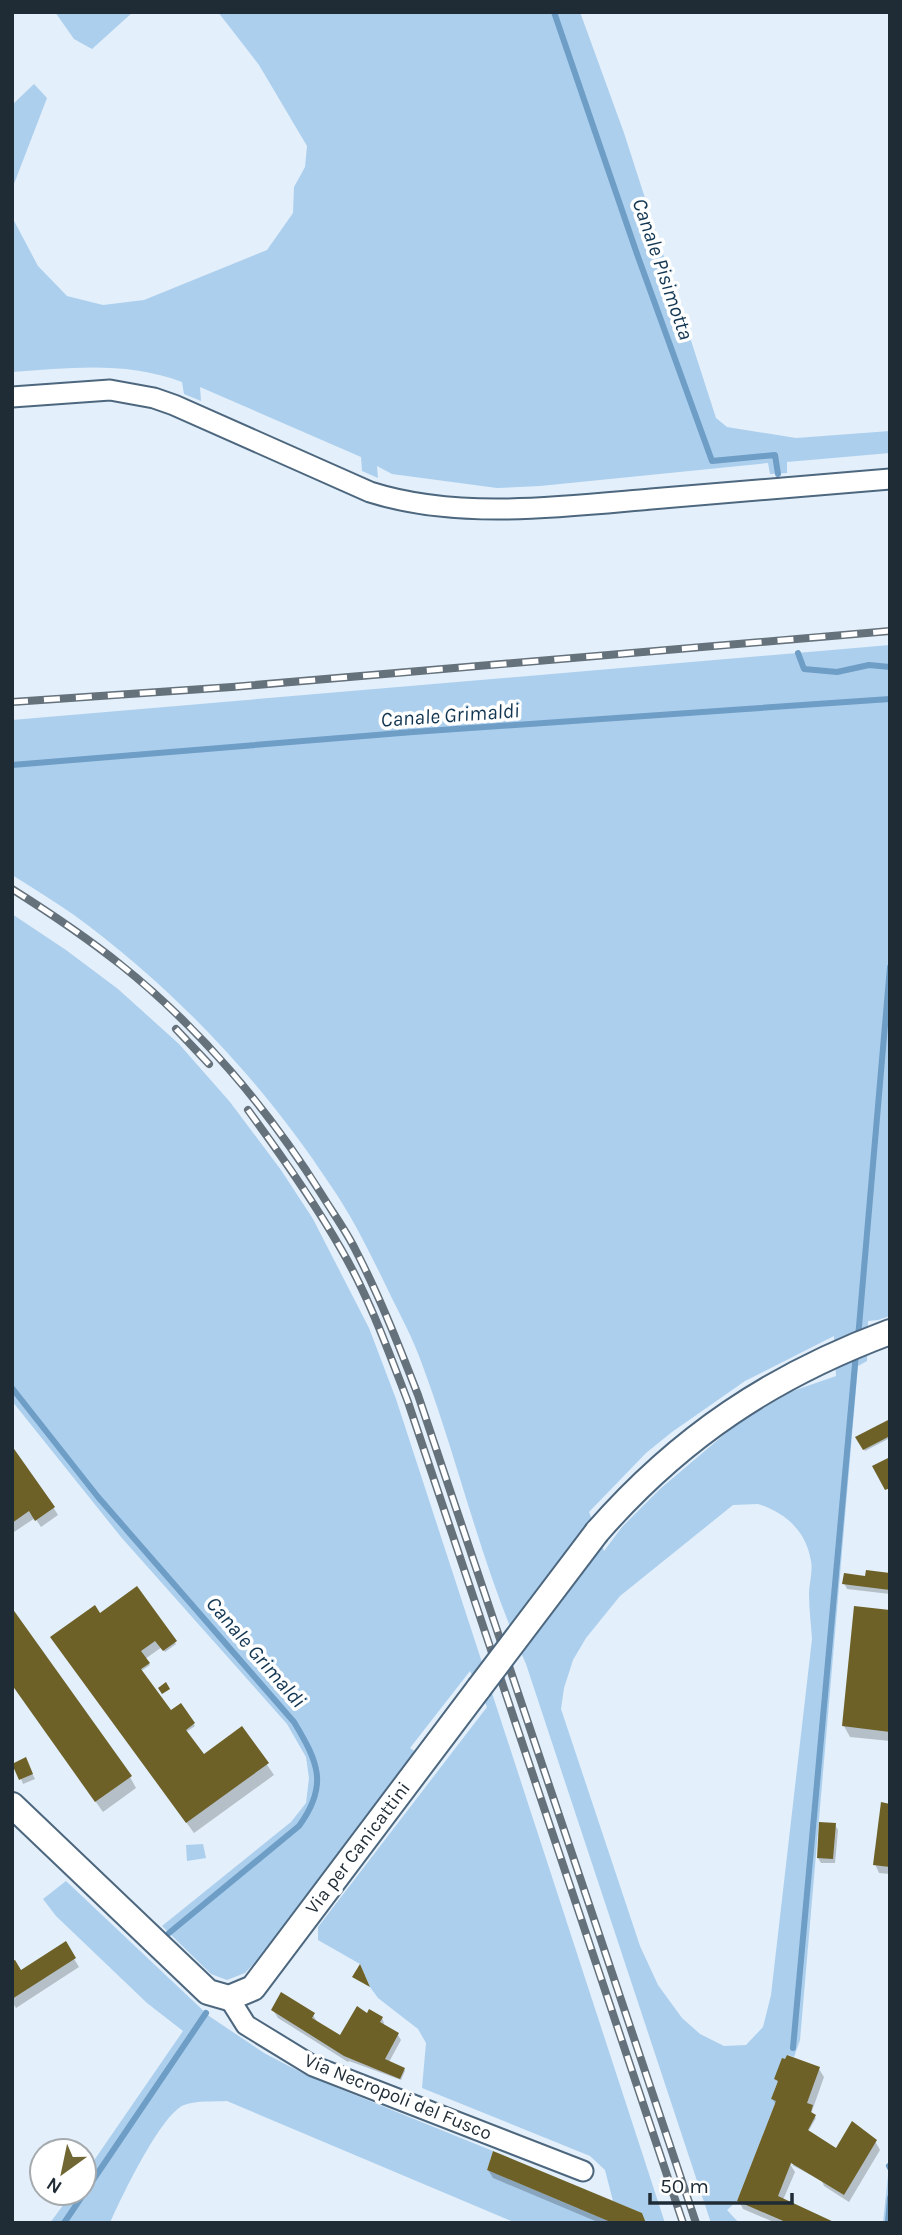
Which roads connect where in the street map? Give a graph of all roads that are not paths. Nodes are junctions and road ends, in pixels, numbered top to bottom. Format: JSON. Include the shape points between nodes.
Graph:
{"nodes":[{"id":1,"x":12,"y":397,"type":"edge"},
{"id":2,"x":890,"y":479,"type":"edge"},
{"id":3,"x":879,"y":1336,"type":"edge"},
{"id":4,"x":12,"y":1805,"type":"edge"},
{"id":5,"x":229,"y":1998,"type":"junction"},
{"id":6,"x":583,"y":2171,"type":"dead end"}],
"edges":[{"from":1,"to":2,"type":"street","via":[[110,390],[154,398],[370,492],[448,506],[539,509]]},
{"from":3,"to":5,"type":"main road","name":"Via per Canicattini","bridge":true,"via":[[835,1353],[754,1396],[681,1448],[627,1497],[253,1988]]},
{"from":4,"to":5,"type":"main road","name":"Via Necropoli del Fusco","via":[[208,1992]]},
{"from":5,"to":6,"type":"street","name":"Via Necropoli del Fusco","via":[[246,2025],[313,2066]]}]}
